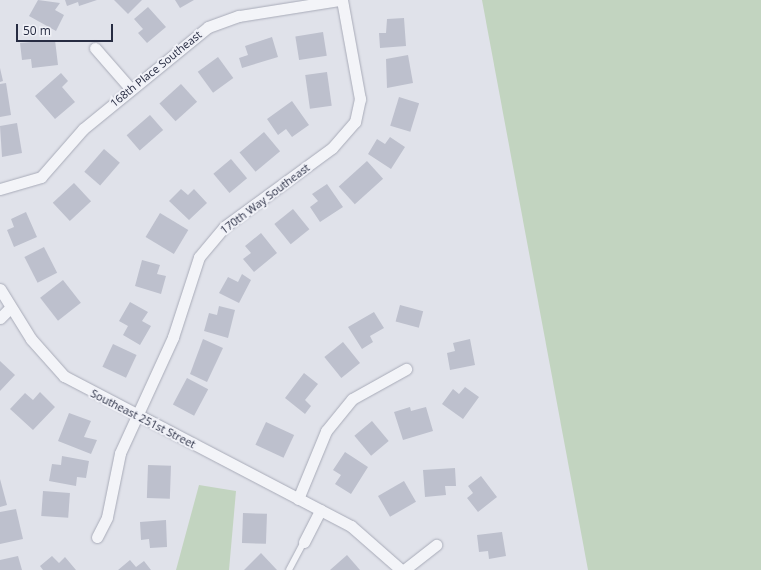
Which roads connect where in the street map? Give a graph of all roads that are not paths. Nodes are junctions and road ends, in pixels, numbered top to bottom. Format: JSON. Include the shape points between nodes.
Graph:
{"nodes":[{"id":1,"x":341,"y":0,"type":"edge"},
{"id":2,"x":95,"y":48,"type":"dead end"},
{"id":3,"x":130,"y":88,"type":"junction"},
{"id":4,"x":0,"y":188,"type":"edge"},
{"id":5,"x":0,"y":289,"type":"edge"},
{"id":6,"x":10,"y":308,"type":"junction"},
{"id":7,"x":0,"y":318,"type":"edge"},
{"id":8,"x":406,"y":369,"type":"dead end"},
{"id":9,"x":137,"y":416,"type":"junction"},
{"id":10,"x":298,"y":499,"type":"junction"},
{"id":11,"x":320,"y":510,"type":"junction"},
{"id":12,"x":97,"y":537,"type":"dead end"},
{"id":13,"x":304,"y":542,"type":"joint"},
{"id":14,"x":436,"y":545,"type":"dead end"},
{"id":15,"x":289,"y":570,"type":"edge"},
{"id":16,"x":402,"y":570,"type":"edge"}],
"edges":[{"from":1,"to":3,"type":"street","name":"168th Place Southeast","via":[[221,22],[208,27]]},
{"from":1,"to":9,"type":"street","name":"170th Way Southeast","via":[[360,99],[355,122],[332,148],[224,227],[199,257],[173,337]]},
{"from":2,"to":3,"type":"street"},
{"from":3,"to":4,"type":"street","name":"168th Place Southeast","via":[[83,129],[41,177]]},
{"from":5,"to":6,"type":"street","name":"Southeast 251st Street"},
{"from":6,"to":7,"type":"street"},
{"from":6,"to":9,"type":"street","name":"Southeast 251st Street","via":[[64,376]]},
{"from":8,"to":10,"type":"street","via":[[352,400],[326,431]]},
{"from":9,"to":10,"type":"street","name":"Southeast 251st Street"},
{"from":9,"to":12,"type":"street","name":"170th Way Southeast","via":[[120,454],[107,517]]},
{"from":10,"to":11,"type":"street","name":"Southeast 251st Street"},
{"from":11,"to":13,"type":"street"},
{"from":11,"to":16,"type":"street","name":"Southeast 251st Street","via":[[351,526]]},
{"from":13,"to":15,"type":"lane"},
{"from":14,"to":16,"type":"street"}]}
